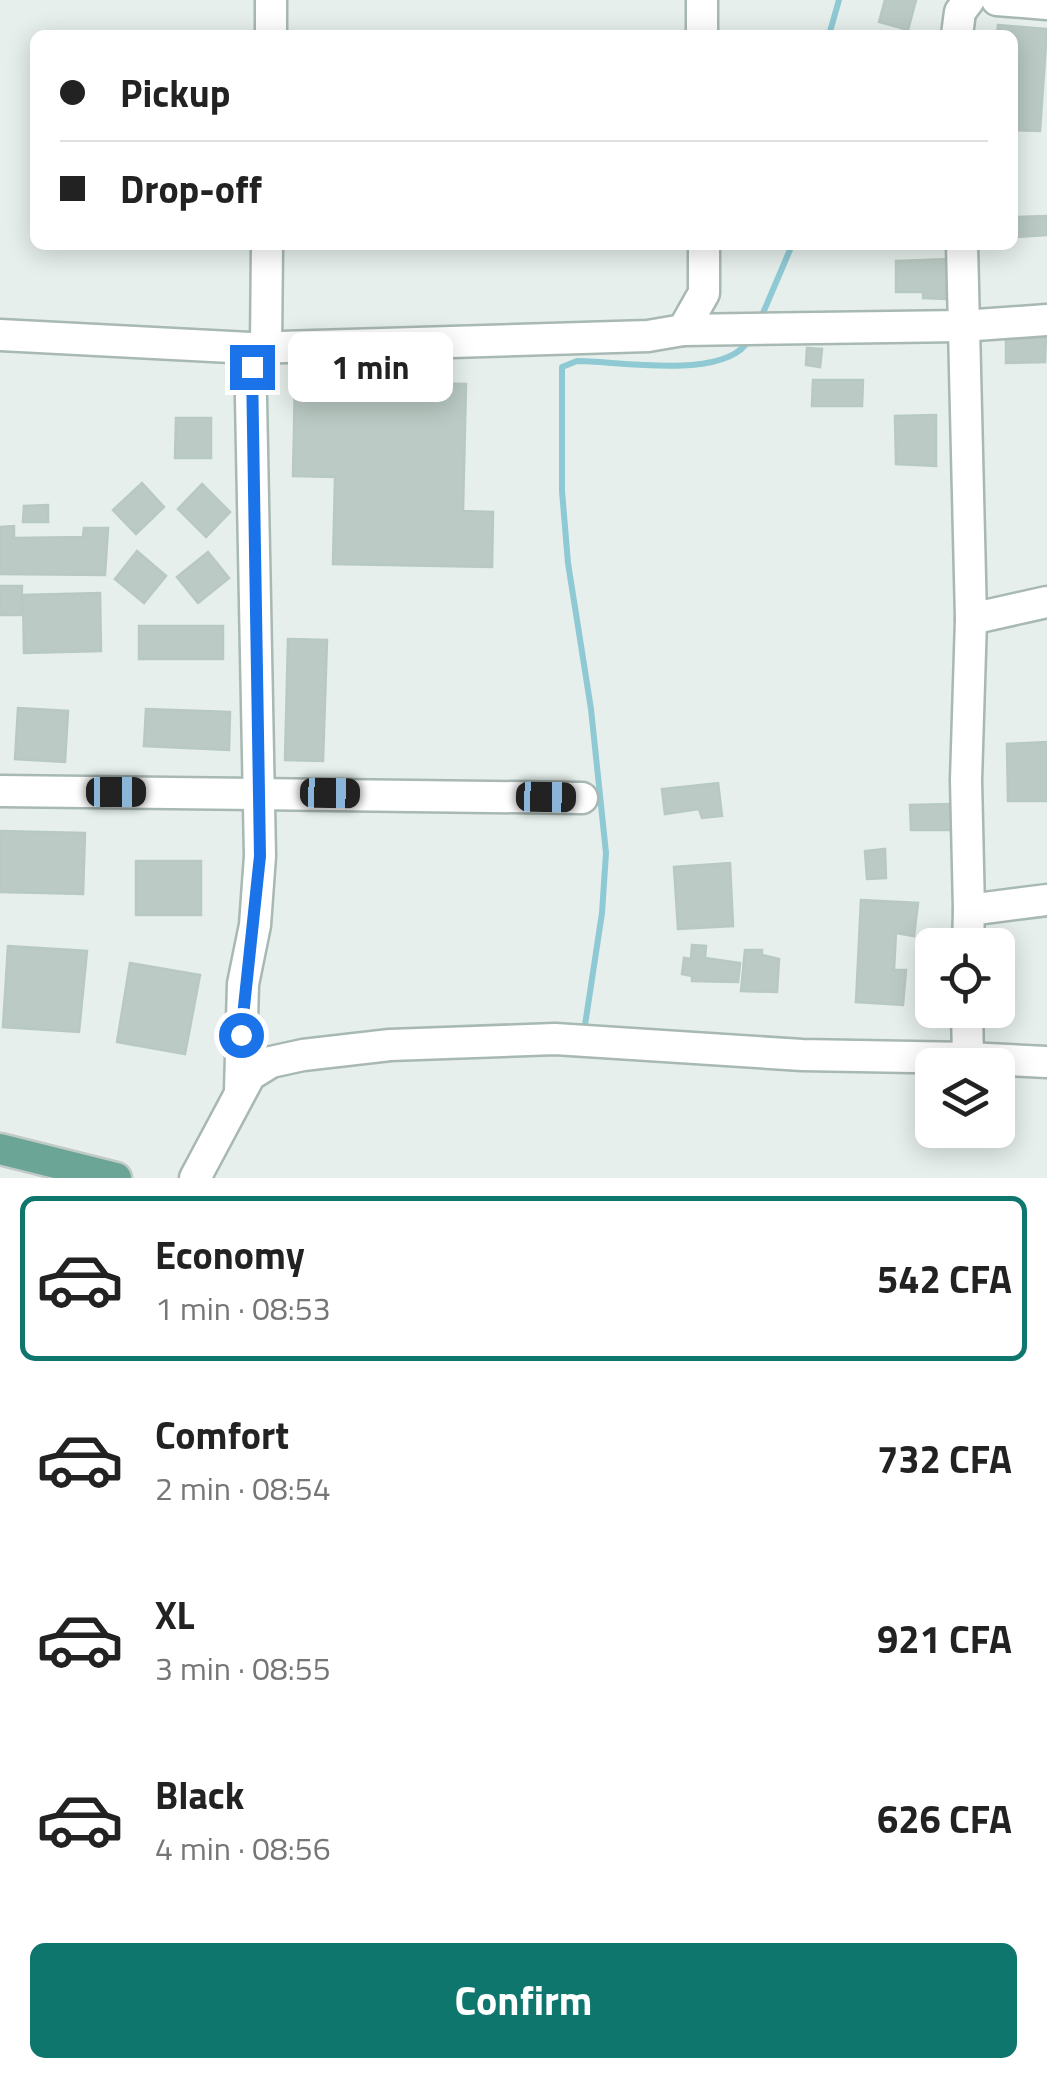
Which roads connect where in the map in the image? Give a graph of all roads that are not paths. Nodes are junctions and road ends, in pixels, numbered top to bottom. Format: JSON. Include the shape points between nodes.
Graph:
{"nodes":[{"id":1,"x":271,"y":0,"type":"edge"},
{"id":2,"x":702,"y":0,"type":"edge"},
{"id":3,"x":969,"y":0,"type":"edge"},
{"id":4,"x":997,"y":0,"type":"edge"},
{"id":5,"x":1047,"y":4,"type":"edge"},
{"id":6,"x":271,"y":30,"type":"edge"},
{"id":7,"x":702,"y":30,"type":"edge"},
{"id":8,"x":958,"y":30,"type":"edge"},
{"id":9,"x":267,"y":250,"type":"edge"},
{"id":10,"x":704,"y":250,"type":"edge"},
{"id":11,"x":962,"y":250,"type":"edge"},
{"id":12,"x":1047,"y":320,"type":"edge"},
{"id":13,"x":962,"y":326,"type":"junction"},
{"id":14,"x":683,"y":330,"type":"junction"},
{"id":15,"x":0,"y":334,"type":"edge"},
{"id":16,"x":258,"y":348,"type":"junction"},
{"id":17,"x":1047,"y":602,"type":"edge"},
{"id":18,"x":972,"y":620,"type":"junction"},
{"id":19,"x":0,"y":791,"type":"edge"},
{"id":20,"x":258,"y":792,"type":"junction"},
{"id":21,"x":582,"y":798,"type":"dead end"},
{"id":22,"x":1047,"y":900,"type":"edge"},
{"id":23,"x":968,"y":910,"type":"junction"},
{"id":24,"x":968,"y":928,"type":"edge"},
{"id":25,"x":915,"y":1057,"type":"edge"},
{"id":26,"x":1015,"y":1060,"type":"edge"},
{"id":27,"x":1047,"y":1062,"type":"edge"},
{"id":28,"x":240,"y":1090,"type":"junction"},
{"id":29,"x":0,"y":1149,"type":"edge"},
{"id":30,"x":116,"y":1178,"type":"edge"},
{"id":31,"x":194,"y":1178,"type":"edge"}],
"edges":[{"from":1,"to":6,"type":"street"},
{"from":2,"to":7,"type":"street"},
{"from":3,"to":8,"type":"street"},
{"from":4,"to":5,"type":"street"},
{"from":9,"to":16,"type":"street"},
{"from":10,"to":14,"type":"street","via":[[704,293]]},
{"from":11,"to":13,"type":"street"},
{"from":12,"to":13,"type":"street"},
{"from":13,"to":14,"type":"street"},
{"from":13,"to":18,"type":"street"},
{"from":14,"to":16,"type":"street"},
{"from":15,"to":16,"type":"street"},
{"from":16,"to":20,"type":"street"},
{"from":17,"to":18,"type":"street"},
{"from":18,"to":23,"type":"street"},
{"from":19,"to":20,"type":"street"},
{"from":20,"to":21,"type":"street"},
{"from":20,"to":28,"type":"street","via":[[260,856],[244,984]]},
{"from":22,"to":23,"type":"street"},
{"from":23,"to":24,"type":"street"},
{"from":25,"to":28,"type":"street","via":[[484,1040],[303,1054],[271,1062]]},
{"from":26,"to":27,"type":"street"},
{"from":28,"to":31,"type":"street"},
{"from":29,"to":30,"type":"main road"}]}
